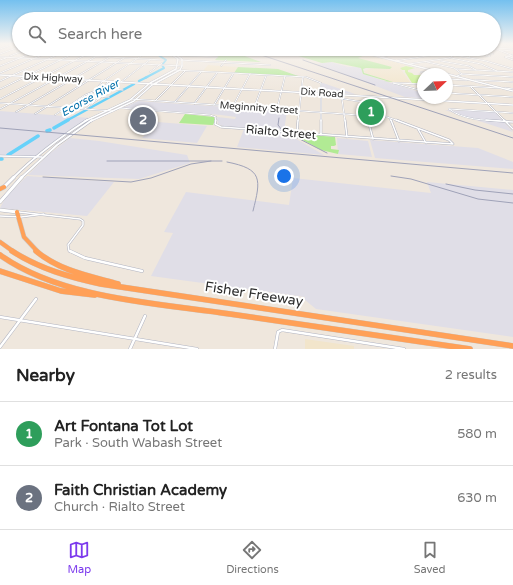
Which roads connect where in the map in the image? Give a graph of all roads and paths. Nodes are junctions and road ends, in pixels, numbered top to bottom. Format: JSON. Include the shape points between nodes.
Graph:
{"nodes":[{"id":1,"x":15,"y":60,"type":"edge"},
{"id":2,"x":29,"y":60,"type":"edge"},
{"id":3,"x":44,"y":60,"type":"edge"},
{"id":4,"x":61,"y":60,"type":"edge"},
{"id":5,"x":74,"y":60,"type":"edge"},
{"id":6,"x":78,"y":60,"type":"edge"},
{"id":7,"x":105,"y":60,"type":"edge"},
{"id":8,"x":120,"y":60,"type":"edge"},
{"id":9,"x":134,"y":60,"type":"edge"},
{"id":10,"x":149,"y":60,"type":"edge"},
{"id":11,"x":179,"y":60,"type":"edge"},
{"id":12,"x":183,"y":60,"type":"edge"},
{"id":13,"x":189,"y":60,"type":"edge"},
{"id":14,"x":436,"y":60,"type":"edge"},
{"id":15,"x":441,"y":60,"type":"edge"},
{"id":16,"x":461,"y":60,"type":"edge"},
{"id":17,"x":478,"y":60,"type":"edge"},
{"id":18,"x":88,"y":61,"type":"junction"},
{"id":19,"x":395,"y":61,"type":"edge"},
{"id":20,"x":426,"y":61,"type":"junction"},
{"id":21,"x":102,"y":62,"type":"junction"},
{"id":22,"x":224,"y":62,"type":"junction"},
{"id":23,"x":116,"y":63,"type":"junction"},
{"id":24,"x":130,"y":63,"type":"junction"},
{"id":25,"x":162,"y":63,"type":"dead end"},
{"id":26,"x":145,"y":64,"type":"junction"},
{"id":27,"x":409,"y":64,"type":"junction"},
{"id":28,"x":159,"y":65,"type":"junction"},
{"id":29,"x":270,"y":65,"type":"dead end"},
{"id":30,"x":0,"y":66,"type":"edge"},
{"id":31,"x":178,"y":66,"type":"junction"},
{"id":32,"x":182,"y":66,"type":"junction"},
{"id":33,"x":222,"y":66,"type":"dead end"},
{"id":34,"x":424,"y":68,"type":"edge"},
{"id":35,"x":456,"y":69,"type":"junction"},
{"id":36,"x":513,"y":69,"type":"edge"},
{"id":37,"x":175,"y":70,"type":"junction"},
{"id":38,"x":476,"y":70,"type":"junction"},
{"id":39,"x":179,"y":71,"type":"junction"},
{"id":40,"x":185,"y":71,"type":"junction"},
{"id":41,"x":497,"y":71,"type":"junction"},
{"id":42,"x":150,"y":72,"type":"dead end"},
{"id":43,"x":201,"y":72,"type":"junction"},
{"id":44,"x":513,"y":72,"type":"edge"},
{"id":45,"x":217,"y":73,"type":"junction"},
{"id":46,"x":0,"y":74,"type":"edge"},
{"id":47,"x":233,"y":74,"type":"junction"},
{"id":48,"x":250,"y":74,"type":"junction"},
{"id":49,"x":462,"y":74,"type":"junction"},
{"id":50,"x":12,"y":75,"type":"junction"},
{"id":51,"x":266,"y":75,"type":"junction"},
{"id":52,"x":27,"y":76,"type":"junction"},
{"id":53,"x":285,"y":76,"type":"junction"},
{"id":54,"x":453,"y":76,"type":"edge"},
{"id":55,"x":42,"y":77,"type":"junction"},
{"id":56,"x":303,"y":77,"type":"junction"},
{"id":57,"x":457,"y":77,"type":"junction"},
{"id":58,"x":513,"y":77,"type":"edge"},
{"id":59,"x":58,"y":78,"type":"junction"},
{"id":60,"x":73,"y":79,"type":"junction"},
{"id":61,"x":453,"y":79,"type":"edge"},
{"id":62,"x":89,"y":80,"type":"junction"},
{"id":63,"x":470,"y":80,"type":"junction"},
{"id":64,"x":0,"y":81,"type":"edge"},
{"id":65,"x":105,"y":81,"type":"junction"},
{"id":66,"x":109,"y":81,"type":"junction"},
{"id":67,"x":155,"y":81,"type":"junction"},
{"id":68,"x":158,"y":81,"type":"junction"},
{"id":69,"x":121,"y":82,"type":"junction"},
{"id":70,"x":513,"y":82,"type":"edge"},
{"id":71,"x":150,"y":83,"type":"junction"},
{"id":72,"x":154,"y":84,"type":"junction"},
{"id":73,"x":172,"y":84,"type":"junction"},
{"id":74,"x":417,"y":84,"type":"edge"},
{"id":75,"x":453,"y":85,"type":"edge"},
{"id":76,"x":146,"y":86,"type":"junction"},
{"id":77,"x":151,"y":86,"type":"junction"},
{"id":78,"x":189,"y":86,"type":"junction"},
{"id":79,"x":207,"y":86,"type":"junction"},
{"id":80,"x":470,"y":86,"type":"junction"},
{"id":81,"x":103,"y":88,"type":"junction"},
{"id":82,"x":224,"y":88,"type":"junction"},
{"id":83,"x":500,"y":88,"type":"junction"},
{"id":84,"x":0,"y":89,"type":"edge"},
{"id":85,"x":242,"y":89,"type":"junction"},
{"id":86,"x":123,"y":90,"type":"dead end"},
{"id":87,"x":260,"y":90,"type":"junction"},
{"id":88,"x":417,"y":90,"type":"edge"},
{"id":89,"x":513,"y":90,"type":"edge"},
{"id":90,"x":141,"y":91,"type":"junction"},
{"id":91,"x":145,"y":91,"type":"junction"},
{"id":92,"x":281,"y":91,"type":"junction"},
{"id":93,"x":302,"y":92,"type":"junction"},
{"id":94,"x":321,"y":93,"type":"junction"},
{"id":95,"x":453,"y":93,"type":"edge"},
{"id":96,"x":330,"y":94,"type":"junction"},
{"id":97,"x":479,"y":95,"type":"junction"},
{"id":98,"x":101,"y":97,"type":"junction"},
{"id":99,"x":109,"y":97,"type":"dead end"},
{"id":100,"x":513,"y":97,"type":"edge"},
{"id":101,"x":342,"y":98,"type":"junction"},
{"id":102,"x":0,"y":99,"type":"edge"},
{"id":103,"x":131,"y":99,"type":"junction"},
{"id":104,"x":136,"y":100,"type":"junction"},
{"id":105,"x":155,"y":101,"type":"junction"},
{"id":106,"x":174,"y":102,"type":"junction"},
{"id":107,"x":0,"y":103,"type":"edge"},
{"id":108,"x":11,"y":103,"type":"junction"},
{"id":109,"x":487,"y":103,"type":"junction"},
{"id":110,"x":194,"y":104,"type":"junction"},
{"id":111,"x":29,"y":105,"type":"junction"},
{"id":112,"x":214,"y":105,"type":"junction"},
{"id":113,"x":513,"y":105,"type":"edge"},
{"id":114,"x":47,"y":106,"type":"junction"},
{"id":115,"x":233,"y":106,"type":"junction"},
{"id":116,"x":66,"y":107,"type":"junction"},
{"id":117,"x":119,"y":108,"type":"junction"},
{"id":118,"x":254,"y":108,"type":"junction"},
{"id":119,"x":365,"y":108,"type":"junction"},
{"id":120,"x":0,"y":109,"type":"edge"},
{"id":121,"x":85,"y":109,"type":"junction"},
{"id":122,"x":277,"y":109,"type":"junction"},
{"id":123,"x":107,"y":110,"type":"junction"},
{"id":124,"x":113,"y":110,"type":"junction"},
{"id":125,"x":300,"y":111,"type":"junction"},
{"id":126,"x":16,"y":112,"type":"dead end"},
{"id":127,"x":321,"y":112,"type":"junction"},
{"id":128,"x":496,"y":112,"type":"junction"},
{"id":129,"x":513,"y":113,"type":"edge"},
{"id":130,"x":35,"y":114,"type":"dead end"},
{"id":131,"x":344,"y":114,"type":"junction"},
{"id":132,"x":55,"y":115,"type":"dead end"},
{"id":133,"x":367,"y":115,"type":"junction"},
{"id":134,"x":98,"y":116,"type":"junction"},
{"id":135,"x":387,"y":116,"type":"junction"},
{"id":136,"x":390,"y":118,"type":"junction"},
{"id":137,"x":505,"y":122,"type":"junction"},
{"id":138,"x":513,"y":122,"type":"edge"},
{"id":139,"x":418,"y":128,"type":"junction"},
{"id":140,"x":513,"y":129,"type":"edge"},
{"id":141,"x":297,"y":133,"type":"junction"},
{"id":142,"x":321,"y":135,"type":"junction"},
{"id":143,"x":347,"y":137,"type":"junction"},
{"id":144,"x":373,"y":139,"type":"junction"},
{"id":145,"x":399,"y":141,"type":"junction"},
{"id":146,"x":426,"y":143,"type":"junction"},
{"id":147,"x":0,"y":156,"type":"edge"},
{"id":148,"x":42,"y":157,"type":"junction"},
{"id":149,"x":33,"y":158,"type":"junction"},
{"id":150,"x":20,"y":170,"type":"junction"},
{"id":151,"x":27,"y":172,"type":"junction"},
{"id":152,"x":13,"y":177,"type":"junction"},
{"id":153,"x":21,"y":178,"type":"junction"},
{"id":154,"x":1,"y":189,"type":"edge"},
{"id":155,"x":0,"y":202,"type":"edge"},
{"id":156,"x":0,"y":210,"type":"edge"},
{"id":157,"x":17,"y":212,"type":"junction"},
{"id":158,"x":47,"y":214,"type":"junction"},
{"id":159,"x":0,"y":216,"type":"edge"},
{"id":160,"x":21,"y":217,"type":"junction"},
{"id":161,"x":0,"y":242,"type":"edge"},
{"id":162,"x":0,"y":255,"type":"edge"},
{"id":163,"x":0,"y":271,"type":"edge"},
{"id":164,"x":142,"y":271,"type":"dead end"},
{"id":165,"x":130,"y":288,"type":"junction"},
{"id":166,"x":99,"y":295,"type":"junction"},
{"id":167,"x":36,"y":299,"type":"dead end"},
{"id":168,"x":145,"y":316,"type":"dead end"},
{"id":169,"x":0,"y":317,"type":"edge"},
{"id":170,"x":20,"y":320,"type":"junction"},
{"id":171,"x":134,"y":339,"type":"junction"},
{"id":172,"x":513,"y":346,"type":"edge"},
{"id":173,"x":0,"y":347,"type":"edge"},
{"id":174,"x":383,"y":347,"type":"edge"},
{"id":175,"x":130,"y":349,"type":"edge"},
{"id":176,"x":197,"y":349,"type":"edge"},
{"id":177,"x":275,"y":349,"type":"edge"},
{"id":178,"x":404,"y":349,"type":"edge"},
{"id":179,"x":470,"y":349,"type":"edge"}],
"edges":[{"from":1,"to":30,"type":"street"},
{"from":2,"to":46,"type":"street"},
{"from":3,"to":50,"type":"street"},
{"from":4,"to":52,"type":"street"},
{"from":5,"to":55,"type":"street"},
{"from":6,"to":18,"type":"street"},
{"from":7,"to":21,"type":"street"},
{"from":8,"to":23,"type":"street"},
{"from":9,"to":24,"type":"street"},
{"from":10,"to":26,"type":"street"},
{"from":11,"to":31,"type":"main road"},
{"from":12,"to":32,"type":"main road"},
{"from":13,"to":22,"type":"street"},
{"from":14,"to":20,"type":"street"},
{"from":15,"to":38,"type":"street","via":[[471,66]]},
{"from":16,"to":41,"type":"street"},
{"from":17,"to":36,"type":"street"},
{"from":18,"to":21,"type":"street"},
{"from":18,"to":59,"type":"street"},
{"from":19,"to":27,"type":"main road"},
{"from":20,"to":27,"type":"street"},
{"from":20,"to":35,"type":"street"},
{"from":21,"to":23,"type":"street"},
{"from":21,"to":60,"type":"street"},
{"from":22,"to":29,"type":"street"},
{"from":22,"to":33,"type":"street"},
{"from":23,"to":24,"type":"street"},
{"from":23,"to":62,"type":"street"},
{"from":24,"to":26,"type":"street"},
{"from":24,"to":65,"type":"street"},
{"from":25,"to":28,"type":"street"},
{"from":26,"to":28,"type":"street"},
{"from":26,"to":69,"type":"street"},
{"from":27,"to":34,"type":"main road"},
{"from":28,"to":31,"type":"street"},
{"from":28,"to":42,"type":"street"},
{"from":31,"to":32,"type":"street"},
{"from":31,"to":37,"type":"main road"},
{"from":32,"to":39,"type":"main road"},
{"from":35,"to":38,"type":"street"},
{"from":35,"to":49,"type":"street"},
{"from":37,"to":39,"type":"street"},
{"from":37,"to":67,"type":"main road"},
{"from":38,"to":41,"type":"street"},
{"from":39,"to":40,"type":"street"},
{"from":39,"to":68,"type":"main road"},
{"from":40,"to":43,"type":"street"},
{"from":40,"to":73,"type":"street"},
{"from":41,"to":44,"type":"street"},
{"from":43,"to":45,"type":"street"},
{"from":43,"to":78,"type":"street"},
{"from":45,"to":47,"type":"street"},
{"from":45,"to":79,"type":"street"},
{"from":46,"to":50,"type":"main road","name":"Dix Highway"},
{"from":47,"to":48,"type":"street"},
{"from":47,"to":82,"type":"street"},
{"from":48,"to":51,"type":"street"},
{"from":48,"to":85,"type":"street"},
{"from":49,"to":57,"type":"street"},
{"from":49,"to":58,"type":"street"},
{"from":50,"to":52,"type":"main road","name":"Dix Highway"},
{"from":50,"to":64,"type":"street"},
{"from":51,"to":53,"type":"street"},
{"from":51,"to":87,"type":"street"},
{"from":52,"to":55,"type":"main road","name":"Dix Highway"},
{"from":52,"to":84,"type":"street"},
{"from":53,"to":56,"type":"street"},
{"from":53,"to":92,"type":"street"},
{"from":54,"to":57,"type":"main road"},
{"from":55,"to":59,"type":"main road","name":"Dix Highway"},
{"from":55,"to":102,"type":"street"},
{"from":56,"to":93,"type":"street"},
{"from":56,"to":94,"type":"street","via":[[320,83]]},
{"from":57,"to":63,"type":"main road"},
{"from":59,"to":60,"type":"main road","name":"Dix Highway"},
{"from":59,"to":108,"type":"street"},
{"from":60,"to":62,"type":"main road","name":"Dix Highway"},
{"from":60,"to":111,"type":"street"},
{"from":61,"to":63,"type":"street"},
{"from":62,"to":65,"type":"main road","name":"Dix Highway"},
{"from":62,"to":114,"type":"street"},
{"from":63,"to":70,"type":"street"},
{"from":63,"to":83,"type":"main road"},
{"from":65,"to":66,"type":"main road","name":"Dix Highway"},
{"from":65,"to":116,"type":"street","via":[[95,91],[85,94]]},
{"from":66,"to":69,"type":"main road","name":"Dix Highway"},
{"from":66,"to":81,"type":"street"},
{"from":67,"to":68,"type":"main road"},
{"from":67,"to":71,"type":"main road"},
{"from":68,"to":72,"type":"main road"},
{"from":69,"to":71,"type":"main road","name":"Dix Highway"},
{"from":71,"to":72,"type":"main road","name":"Dix Highway"},
{"from":71,"to":76,"type":"main road"},
{"from":72,"to":73,"type":"main road","name":"Dix Road"},
{"from":72,"to":77,"type":"main road"},
{"from":73,"to":78,"type":"main road","name":"Dix Road"},
{"from":73,"to":105,"type":"street"},
{"from":74,"to":88,"type":"street","via":[[393,83]]},
{"from":75,"to":80,"type":"street"},
{"from":76,"to":77,"type":"main road"},
{"from":76,"to":90,"type":"main road"},
{"from":77,"to":91,"type":"main road"},
{"from":78,"to":79,"type":"main road","name":"Dix Road"},
{"from":78,"to":106,"type":"street"},
{"from":79,"to":82,"type":"main road","name":"Dix Road"},
{"from":79,"to":110,"type":"street"},
{"from":80,"to":83,"type":"street"},
{"from":80,"to":97,"type":"street"},
{"from":81,"to":86,"type":"street"},
{"from":81,"to":98,"type":"street","via":[[98,96]]},
{"from":82,"to":85,"type":"main road","name":"Dix Road"},
{"from":82,"to":112,"type":"street"},
{"from":83,"to":89,"type":"main road"},
{"from":85,"to":87,"type":"main road","name":"Dix Road"},
{"from":85,"to":115,"type":"street"},
{"from":87,"to":92,"type":"main road","name":"Dix Road"},
{"from":87,"to":118,"type":"street"},
{"from":90,"to":91,"type":"main road"},
{"from":90,"to":103,"type":"main road"},
{"from":91,"to":104,"type":"main road"},
{"from":92,"to":93,"type":"main road","name":"Dix Road"},
{"from":92,"to":122,"type":"street"},
{"from":93,"to":94,"type":"main road","name":"Dix Road"},
{"from":93,"to":125,"type":"street"},
{"from":94,"to":96,"type":"main road","name":"Dix Road"},
{"from":94,"to":127,"type":"street"},
{"from":95,"to":97,"type":"street"},
{"from":96,"to":101,"type":"street","via":[[331,97]]},
{"from":96,"to":109,"type":"main road","name":"Dix Road"},
{"from":97,"to":100,"type":"street"},
{"from":97,"to":109,"type":"street"},
{"from":98,"to":99,"type":"street"},
{"from":98,"to":121,"type":"street"},
{"from":101,"to":119,"type":"street","via":[[363,102]]},
{"from":101,"to":131,"type":"street"},
{"from":103,"to":104,"type":"street","name":"Meginnity Street"},
{"from":103,"to":123,"type":"main road"},
{"from":104,"to":105,"type":"street","name":"Meginnity Street"},
{"from":104,"to":117,"type":"main road"},
{"from":105,"to":106,"type":"street","name":"Meginnity Street"},
{"from":106,"to":110,"type":"street","name":"Meginnity Street"},
{"from":107,"to":108,"type":"street"},
{"from":108,"to":111,"type":"street"},
{"from":108,"to":120,"type":"street"},
{"from":109,"to":113,"type":"main road","name":"Dix Road"},
{"from":109,"to":128,"type":"street"},
{"from":110,"to":112,"type":"street","name":"Meginnity Street"},
{"from":111,"to":114,"type":"street"},
{"from":111,"to":126,"type":"street"},
{"from":112,"to":115,"type":"street","name":"Meginnity Street"},
{"from":114,"to":116,"type":"street"},
{"from":114,"to":130,"type":"street"},
{"from":115,"to":118,"type":"street","name":"Meginnity Street"},
{"from":116,"to":121,"type":"street"},
{"from":116,"to":132,"type":"street"},
{"from":117,"to":124,"type":"main road"},
{"from":117,"to":141,"type":"street","name":"Rialto Street","via":[[210,115],[216,117],[215,124],[219,127]]},
{"from":118,"to":122,"type":"street","name":"Meginnity Street"},
{"from":119,"to":133,"type":"street"},
{"from":119,"to":135,"type":"street"},
{"from":121,"to":123,"type":"street"},
{"from":122,"to":125,"type":"street","name":"Meginnity Street"},
{"from":123,"to":124,"type":"street"},
{"from":123,"to":134,"type":"main road"},
{"from":124,"to":134,"type":"main road"},
{"from":125,"to":127,"type":"street","name":"Meginnity Street"},
{"from":125,"to":141,"type":"street"},
{"from":127,"to":131,"type":"street","name":"Meginnity Street"},
{"from":127,"to":142,"type":"street"},
{"from":128,"to":129,"type":"street"},
{"from":128,"to":137,"type":"street"},
{"from":128,"to":137,"type":"street","via":[[449,109],[475,119]]},
{"from":131,"to":133,"type":"street","name":"Meginnity Street"},
{"from":131,"to":143,"type":"street"},
{"from":133,"to":135,"type":"street","name":"Meginnity Street"},
{"from":133,"to":144,"type":"street"},
{"from":134,"to":148,"type":"main road"},
{"from":134,"to":149,"type":"main road","via":[[72,129]]},
{"from":135,"to":136,"type":"street"},
{"from":136,"to":139,"type":"street"},
{"from":136,"to":145,"type":"street"},
{"from":137,"to":138,"type":"street"},
{"from":137,"to":140,"type":"street"},
{"from":139,"to":146,"type":"street"},
{"from":139,"to":146,"type":"street","name":"Rialto Street","via":[[453,144]]},
{"from":141,"to":142,"type":"street","name":"Rialto Street"},
{"from":142,"to":143,"type":"street","name":"Rialto Street"},
{"from":143,"to":144,"type":"street","name":"Rialto Street"},
{"from":144,"to":145,"type":"street","name":"Rialto Street"},
{"from":145,"to":146,"type":"street","name":"Rialto Street"},
{"from":147,"to":149,"type":"street"},
{"from":148,"to":149,"type":"street"},
{"from":148,"to":151,"type":"main road"},
{"from":149,"to":150,"type":"main road"},
{"from":150,"to":151,"type":"main road","via":[[21,173]]},
{"from":150,"to":152,"type":"main road"},
{"from":151,"to":153,"type":"main road"},
{"from":152,"to":153,"type":"main road"},
{"from":152,"to":154,"type":"main road"},
{"from":153,"to":155,"type":"main road"},
{"from":156,"to":157,"type":"main road"},
{"from":157,"to":158,"type":"street"},
{"from":157,"to":160,"type":"highway"},
{"from":158,"to":160,"type":"street"},
{"from":158,"to":164,"type":"street","via":[[82,220],[82,227],[68,245],[68,249],[73,253]]},
{"from":159,"to":160,"type":"street"},
{"from":160,"to":165,"type":"highway","via":[[22,232],[26,241],[50,261],[72,271]]},
{"from":161,"to":165,"type":"highway","name":"Fisher Freeway","via":[[16,255],[51,272]]},
{"from":162,"to":166,"type":"highway","name":"Fisher Freeway","via":[[42,278]]},
{"from":163,"to":166,"type":"highway","via":[[37,284]]},
{"from":165,"to":172,"type":"highway","name":"Fisher Freeway"},
{"from":166,"to":179,"type":"highway","name":"Fisher Freeway"},
{"from":167,"to":170,"type":"street"},
{"from":168,"to":171,"type":"street"},
{"from":169,"to":170,"type":"street"},
{"from":170,"to":171,"type":"street"},
{"from":170,"to":173,"type":"street"},
{"from":171,"to":175,"type":"street"},
{"from":171,"to":176,"type":"street"},
{"from":174,"to":177,"type":"street","via":[[285,330],[278,331]]},
{"from":174,"to":178,"type":"street"}]}
